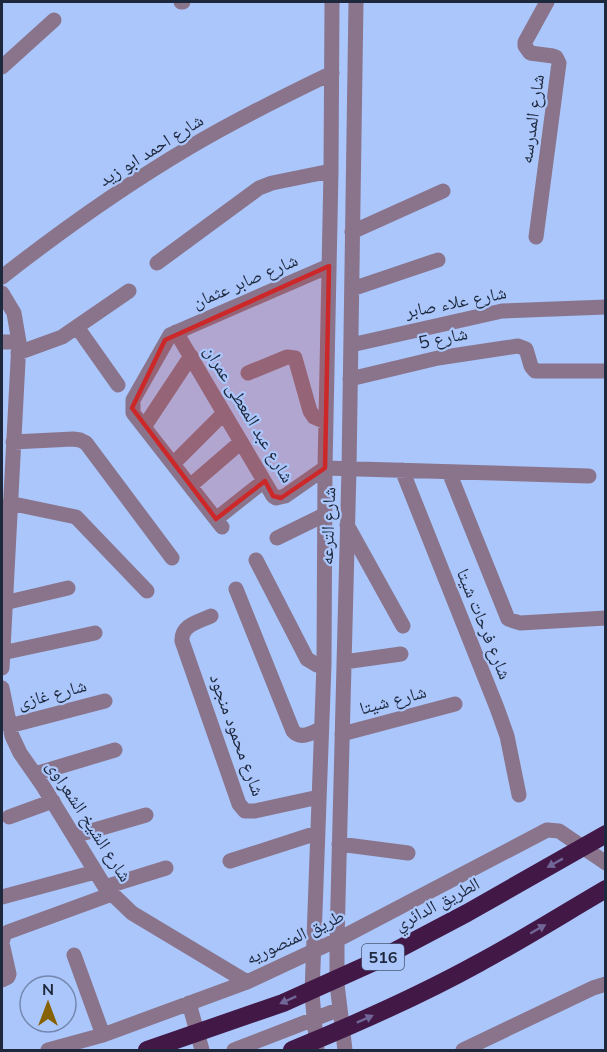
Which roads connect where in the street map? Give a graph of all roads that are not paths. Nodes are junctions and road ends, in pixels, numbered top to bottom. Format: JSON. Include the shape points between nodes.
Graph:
{"nodes":[{"id":1,"x":333,"y":2,"type":"edge"},
{"id":2,"x":356,"y":2,"type":"edge"},
{"id":3,"x":548,"y":2,"type":"edge"},
{"id":4,"x":54,"y":20,"type":"dead end"},
{"id":5,"x":2,"y":67,"type":"edge"},
{"id":6,"x":332,"y":73,"type":"junction"},
{"id":7,"x":331,"y":171,"type":"junction"},
{"id":8,"x":443,"y":191,"type":"dead end"},
{"id":9,"x":352,"y":232,"type":"junction"},
{"id":10,"x":536,"y":237,"type":"dead end"},
{"id":11,"x":438,"y":260,"type":"dead end"},
{"id":12,"x":157,"y":263,"type":"dead end"},
{"id":13,"x":329,"y":266,"type":"junction"},
{"id":14,"x":2,"y":277,"type":"edge"},
{"id":15,"x":352,"y":289,"type":"junction"},
{"id":16,"x":129,"y":291,"type":"dead end"},
{"id":17,"x":2,"y":293,"type":"edge"},
{"id":18,"x":606,"y":307,"type":"edge"},
{"id":19,"x":77,"y":327,"type":"junction"},
{"id":20,"x":176,"y":332,"type":"junction"},
{"id":21,"x":2,"y":342,"type":"edge"},
{"id":22,"x":351,"y":345,"type":"junction"},
{"id":23,"x":19,"y":347,"type":"junction"},
{"id":24,"x":191,"y":356,"type":"junction"},
{"id":25,"x":606,"y":371,"type":"edge"},
{"id":26,"x":248,"y":373,"type":"dead end"},
{"id":27,"x":350,"y":379,"type":"junction"},
{"id":28,"x":118,"y":385,"type":"dead end"},
{"id":29,"x":8,"y":409,"type":"edge"},
{"id":30,"x":224,"y":413,"type":"junction"},
{"id":31,"x":326,"y":422,"type":"junction"},
{"id":32,"x":144,"y":427,"type":"junction"},
{"id":33,"x":13,"y":442,"type":"junction"},
{"id":34,"x":241,"y":442,"type":"junction"},
{"id":35,"x":173,"y":464,"type":"junction"},
{"id":36,"x":325,"y":468,"type":"junction"},
{"id":37,"x":349,"y":469,"type":"junction"},
{"id":38,"x":402,"y":470,"type":"junction"},
{"id":39,"x":449,"y":471,"type":"junction"},
{"id":40,"x":589,"y":476,"type":"dead end"},
{"id":41,"x":264,"y":481,"type":"junction"},
{"id":42,"x":190,"y":486,"type":"junction"},
{"id":43,"x":9,"y":503,"type":"junction"},
{"id":44,"x":324,"y":515,"type":"junction"},
{"id":45,"x":347,"y":525,"type":"junction"},
{"id":46,"x":5,"y":528,"type":"edge"},
{"id":47,"x":277,"y":538,"type":"dead end"},
{"id":48,"x":172,"y":558,"type":"dead end"},
{"id":49,"x":256,"y":560,"type":"dead end"},
{"id":50,"x":3,"y":580,"type":"edge"},
{"id":51,"x":68,"y":588,"type":"dead end"},
{"id":52,"x":236,"y":589,"type":"dead end"},
{"id":53,"x":147,"y":591,"type":"dead end"},
{"id":54,"x":4,"y":603,"type":"junction"},
{"id":55,"x":212,"y":616,"type":"dead end"},
{"id":56,"x":606,"y":618,"type":"edge"},
{"id":57,"x":403,"y":626,"type":"dead end"},
{"id":58,"x":95,"y":633,"type":"dead end"},
{"id":59,"x":2,"y":653,"type":"edge"},
{"id":60,"x":401,"y":654,"type":"dead end"},
{"id":61,"x":344,"y":662,"type":"junction"},
{"id":62,"x":324,"y":664,"type":"junction"},
{"id":63,"x":2,"y":668,"type":"edge"},
{"id":64,"x":2,"y":688,"type":"edge"},
{"id":65,"x":105,"y":701,"type":"dead end"},
{"id":66,"x":455,"y":704,"type":"dead end"},
{"id":67,"x":6,"y":720,"type":"edge"},
{"id":68,"x":321,"y":729,"type":"junction"},
{"id":69,"x":342,"y":734,"type":"junction"},
{"id":70,"x":115,"y":750,"type":"dead end"},
{"id":71,"x":34,"y":774,"type":"junction"},
{"id":72,"x":519,"y":795,"type":"dead end"},
{"id":73,"x":319,"y":797,"type":"junction"},
{"id":74,"x":52,"y":801,"type":"junction"},
{"id":75,"x":146,"y":815,"type":"dead end"},
{"id":76,"x":9,"y":817,"type":"dead end"},
{"id":77,"x":317,"y":833,"type":"junction"},
{"id":78,"x":606,"y":834,"type":"edge"},
{"id":79,"x":74,"y":836,"type":"junction"},
{"id":80,"x":339,"y":844,"type":"junction"},
{"id":81,"x":408,"y":853,"type":"dead end"},
{"id":82,"x":230,"y":861,"type":"dead end"},
{"id":83,"x":606,"y":863,"type":"edge"},
{"id":84,"x":166,"y":868,"type":"dead end"},
{"id":85,"x":95,"y":872,"type":"junction"},
{"id":86,"x":606,"y":889,"type":"edge"},
{"id":87,"x":109,"y":891,"type":"junction"},
{"id":88,"x":2,"y":897,"type":"edge"},
{"id":89,"x":337,"y":940,"type":"junction"},
{"id":90,"x":313,"y":951,"type":"junction"},
{"id":91,"x":74,"y":955,"type":"dead end"},
{"id":92,"x":2,"y":980,"type":"edge"},
{"id":93,"x":247,"y":982,"type":"junction"},
{"id":94,"x":606,"y":984,"type":"edge"},
{"id":95,"x":189,"y":1003,"type":"junction"},
{"id":96,"x":340,"y":1009,"type":"junction"},
{"id":97,"x":314,"y":1019,"type":"junction"},
{"id":98,"x":103,"y":1035,"type":"junction"},
{"id":99,"x":48,"y":1050,"type":"edge"},
{"id":100,"x":147,"y":1050,"type":"edge"},
{"id":101,"x":202,"y":1050,"type":"edge"},
{"id":102,"x":234,"y":1050,"type":"edge"},
{"id":103,"x":292,"y":1050,"type":"edge"},
{"id":104,"x":317,"y":1050,"type":"edge"},
{"id":105,"x":345,"y":1050,"type":"edge"},
{"id":106,"x":463,"y":1050,"type":"edge"}],
"edges":[{"from":1,"to":6,"type":"street","name":"شارع الترعه"},
{"from":2,"to":9,"type":"street","name":"شارع الترعه"},
{"from":3,"to":10,"type":"street","name":"شارع المدرسه","via":[[525,42],[530,53],[553,56],[559,63]]},
{"from":4,"to":5,"type":"street"},
{"from":6,"to":7,"type":"street","name":"شارع الترعه"},
{"from":6,"to":14,"type":"street","name":"شارع احمد ابو زيد","via":[[180,153],[56,235]]},
{"from":7,"to":12,"type":"street","via":[[259,188]]},
{"from":7,"to":13,"type":"street","name":"شارع الترعه"},
{"from":8,"to":9,"type":"street"},
{"from":9,"to":15,"type":"street","name":"شارع الترعه"},
{"from":11,"to":15,"type":"street"},
{"from":13,"to":20,"type":"street","name":"شارع صابر عثمان"},
{"from":13,"to":31,"type":"street","name":"شارع الترعه"},
{"from":15,"to":22,"type":"street","name":"شارع الترعه"},
{"from":16,"to":19,"type":"street"},
{"from":17,"to":23,"type":"street","via":[[14,313]]},
{"from":18,"to":22,"type":"street","name":"شارع علاء صابر","via":[[502,311]]},
{"from":19,"to":23,"type":"street","via":[[45,344]]},
{"from":19,"to":28,"type":"street"},
{"from":20,"to":24,"type":"street","name":"شارع عبد المعطى عمران"},
{"from":20,"to":32,"type":"street","via":[[165,340],[133,400],[133,413]]},
{"from":21,"to":23,"type":"street"},
{"from":22,"to":27,"type":"street","name":"شارع الترعه"},
{"from":23,"to":29,"type":"street"},
{"from":24,"to":30,"type":"street","name":"شارع عبد المعطى عمران"},
{"from":24,"to":32,"type":"street"},
{"from":25,"to":27,"type":"street","name":"شارع 5","via":[[538,372],[532,369],[526,349],[518,346],[455,354]]},
{"from":26,"to":31,"type":"street","via":[[287,357],[295,358],[310,411]]},
{"from":27,"to":37,"type":"street","name":"شارع الترعه"},
{"from":29,"to":33,"type":"street"},
{"from":30,"to":34,"type":"street","name":"شارع عبد المعطى عمران"},
{"from":30,"to":35,"type":"street"},
{"from":31,"to":36,"type":"street","name":"شارع الترعه"},
{"from":32,"to":35,"type":"street"},
{"from":33,"to":43,"type":"street"},
{"from":33,"to":48,"type":"street","via":[[73,439],[86,443]]},
{"from":34,"to":41,"type":"street","name":"شارع عبد المعطى عمران"},
{"from":34,"to":42,"type":"street"},
{"from":35,"to":42,"type":"street"},
{"from":36,"to":37,"type":"street"},
{"from":36,"to":41,"type":"street","name":"شارع عبد المعطى عمران","via":[[281,498],[273,496]]},
{"from":36,"to":44,"type":"street","name":"شارع الترعه"},
{"from":37,"to":38,"type":"street"},
{"from":37,"to":45,"type":"street","name":"شارع الترعه"},
{"from":38,"to":39,"type":"street"},
{"from":38,"to":72,"type":"street","name":"شارع فرحات شيتا","via":[[497,708]]},
{"from":39,"to":40,"type":"street"},
{"from":39,"to":56,"type":"street","via":[[508,619],[520,623]]},
{"from":41,"to":42,"type":"street","via":[[219,523]]},
{"from":43,"to":46,"type":"street"},
{"from":43,"to":53,"type":"street","via":[[76,517]]},
{"from":44,"to":47,"type":"street"},
{"from":44,"to":62,"type":"street","name":"شارع الترعه"},
{"from":45,"to":57,"type":"street"},
{"from":45,"to":61,"type":"street","name":"شارع الترعه"},
{"from":46,"to":50,"type":"street"},
{"from":49,"to":62,"type":"street","via":[[307,659]]},
{"from":50,"to":54,"type":"street"},
{"from":51,"to":54,"type":"street"},
{"from":52,"to":68,"type":"street","via":[[293,731],[303,736]]},
{"from":54,"to":59,"type":"street"},
{"from":55,"to":73,"type":"street","name":"شارع محمود منجود","via":[[184,629],[182,641],[239,804],[245,811],[255,811]]},
{"from":58,"to":59,"type":"street"},
{"from":59,"to":63,"type":"street"},
{"from":60,"to":61,"type":"street"},
{"from":61,"to":69,"type":"street","name":"شارع الترعه"},
{"from":62,"to":68,"type":"street","name":"شارع الترعه"},
{"from":64,"to":67,"type":"street","name":"شارع الشيخ الشعراوى"},
{"from":65,"to":67,"type":"street","name":"شارع غازى"},
{"from":66,"to":69,"type":"street","name":"شارع شيتا"},
{"from":67,"to":71,"type":"street","name":"شارع الشيخ الشعراوى"},
{"from":68,"to":73,"type":"street","name":"شارع الترعه"},
{"from":69,"to":80,"type":"street","name":"شارع الترعه"},
{"from":70,"to":71,"type":"street"},
{"from":71,"to":74,"type":"street","name":"شارع الشيخ الشعراوى"},
{"from":73,"to":77,"type":"street","name":"شارع الترعه"},
{"from":74,"to":76,"type":"street"},
{"from":74,"to":79,"type":"street","name":"شارع الشيخ الشعراوى"},
{"from":75,"to":79,"type":"street"},
{"from":77,"to":82,"type":"street"},
{"from":77,"to":90,"type":"street","name":"شارع الترعه"},
{"from":78,"to":100,"type":"highway","name":"الطريق الدائري","number":"516","one_way":true,"via":[[374,962],[283,1003]]},
{"from":79,"to":85,"type":"street","name":"شارع الشيخ الشعراوى"},
{"from":80,"to":81,"type":"street"},
{"from":80,"to":89,"type":"street","name":"شارع الترعه"},
{"from":83,"to":89,"type":"street","name":"طريق المنصوريه","via":[[559,831],[547,830]]},
{"from":84,"to":87,"type":"street"},
{"from":85,"to":87,"type":"street","name":"شارع الشيخ الشعراوى"},
{"from":85,"to":88,"type":"street"},
{"from":103,"to":86,"type":"highway","one_way":true,"via":[[452,978]]},
{"from":87,"to":92,"type":"street","via":[[4,935],[2,944],[9,974]]},
{"from":87,"to":93,"type":"street","name":"شارع الشيخ الشعراوى","via":[[132,913]]},
{"from":89,"to":90,"type":"street","name":"طريق المنصوريه"},
{"from":89,"to":96,"type":"street","name":"شارع الترعه"},
{"from":90,"to":93,"type":"street","name":"طريق المنصوريه"},
{"from":90,"to":97,"type":"street","name":"شارع الترعه"},
{"from":91,"to":98,"type":"street"},
{"from":93,"to":95,"type":"street","name":"طريق المنصوريه"},
{"from":94,"to":106,"type":"street"},
{"from":95,"to":98,"type":"street","name":"طريق المنصوريه"},
{"from":95,"to":101,"type":"street"},
{"from":96,"to":97,"type":"street"},
{"from":96,"to":105,"type":"street","name":"شارع الترعه"},
{"from":97,"to":102,"type":"street"},
{"from":97,"to":104,"type":"street","name":"شارع الترعه"},
{"from":98,"to":99,"type":"street","name":"طريق المنصوريه"}]}
